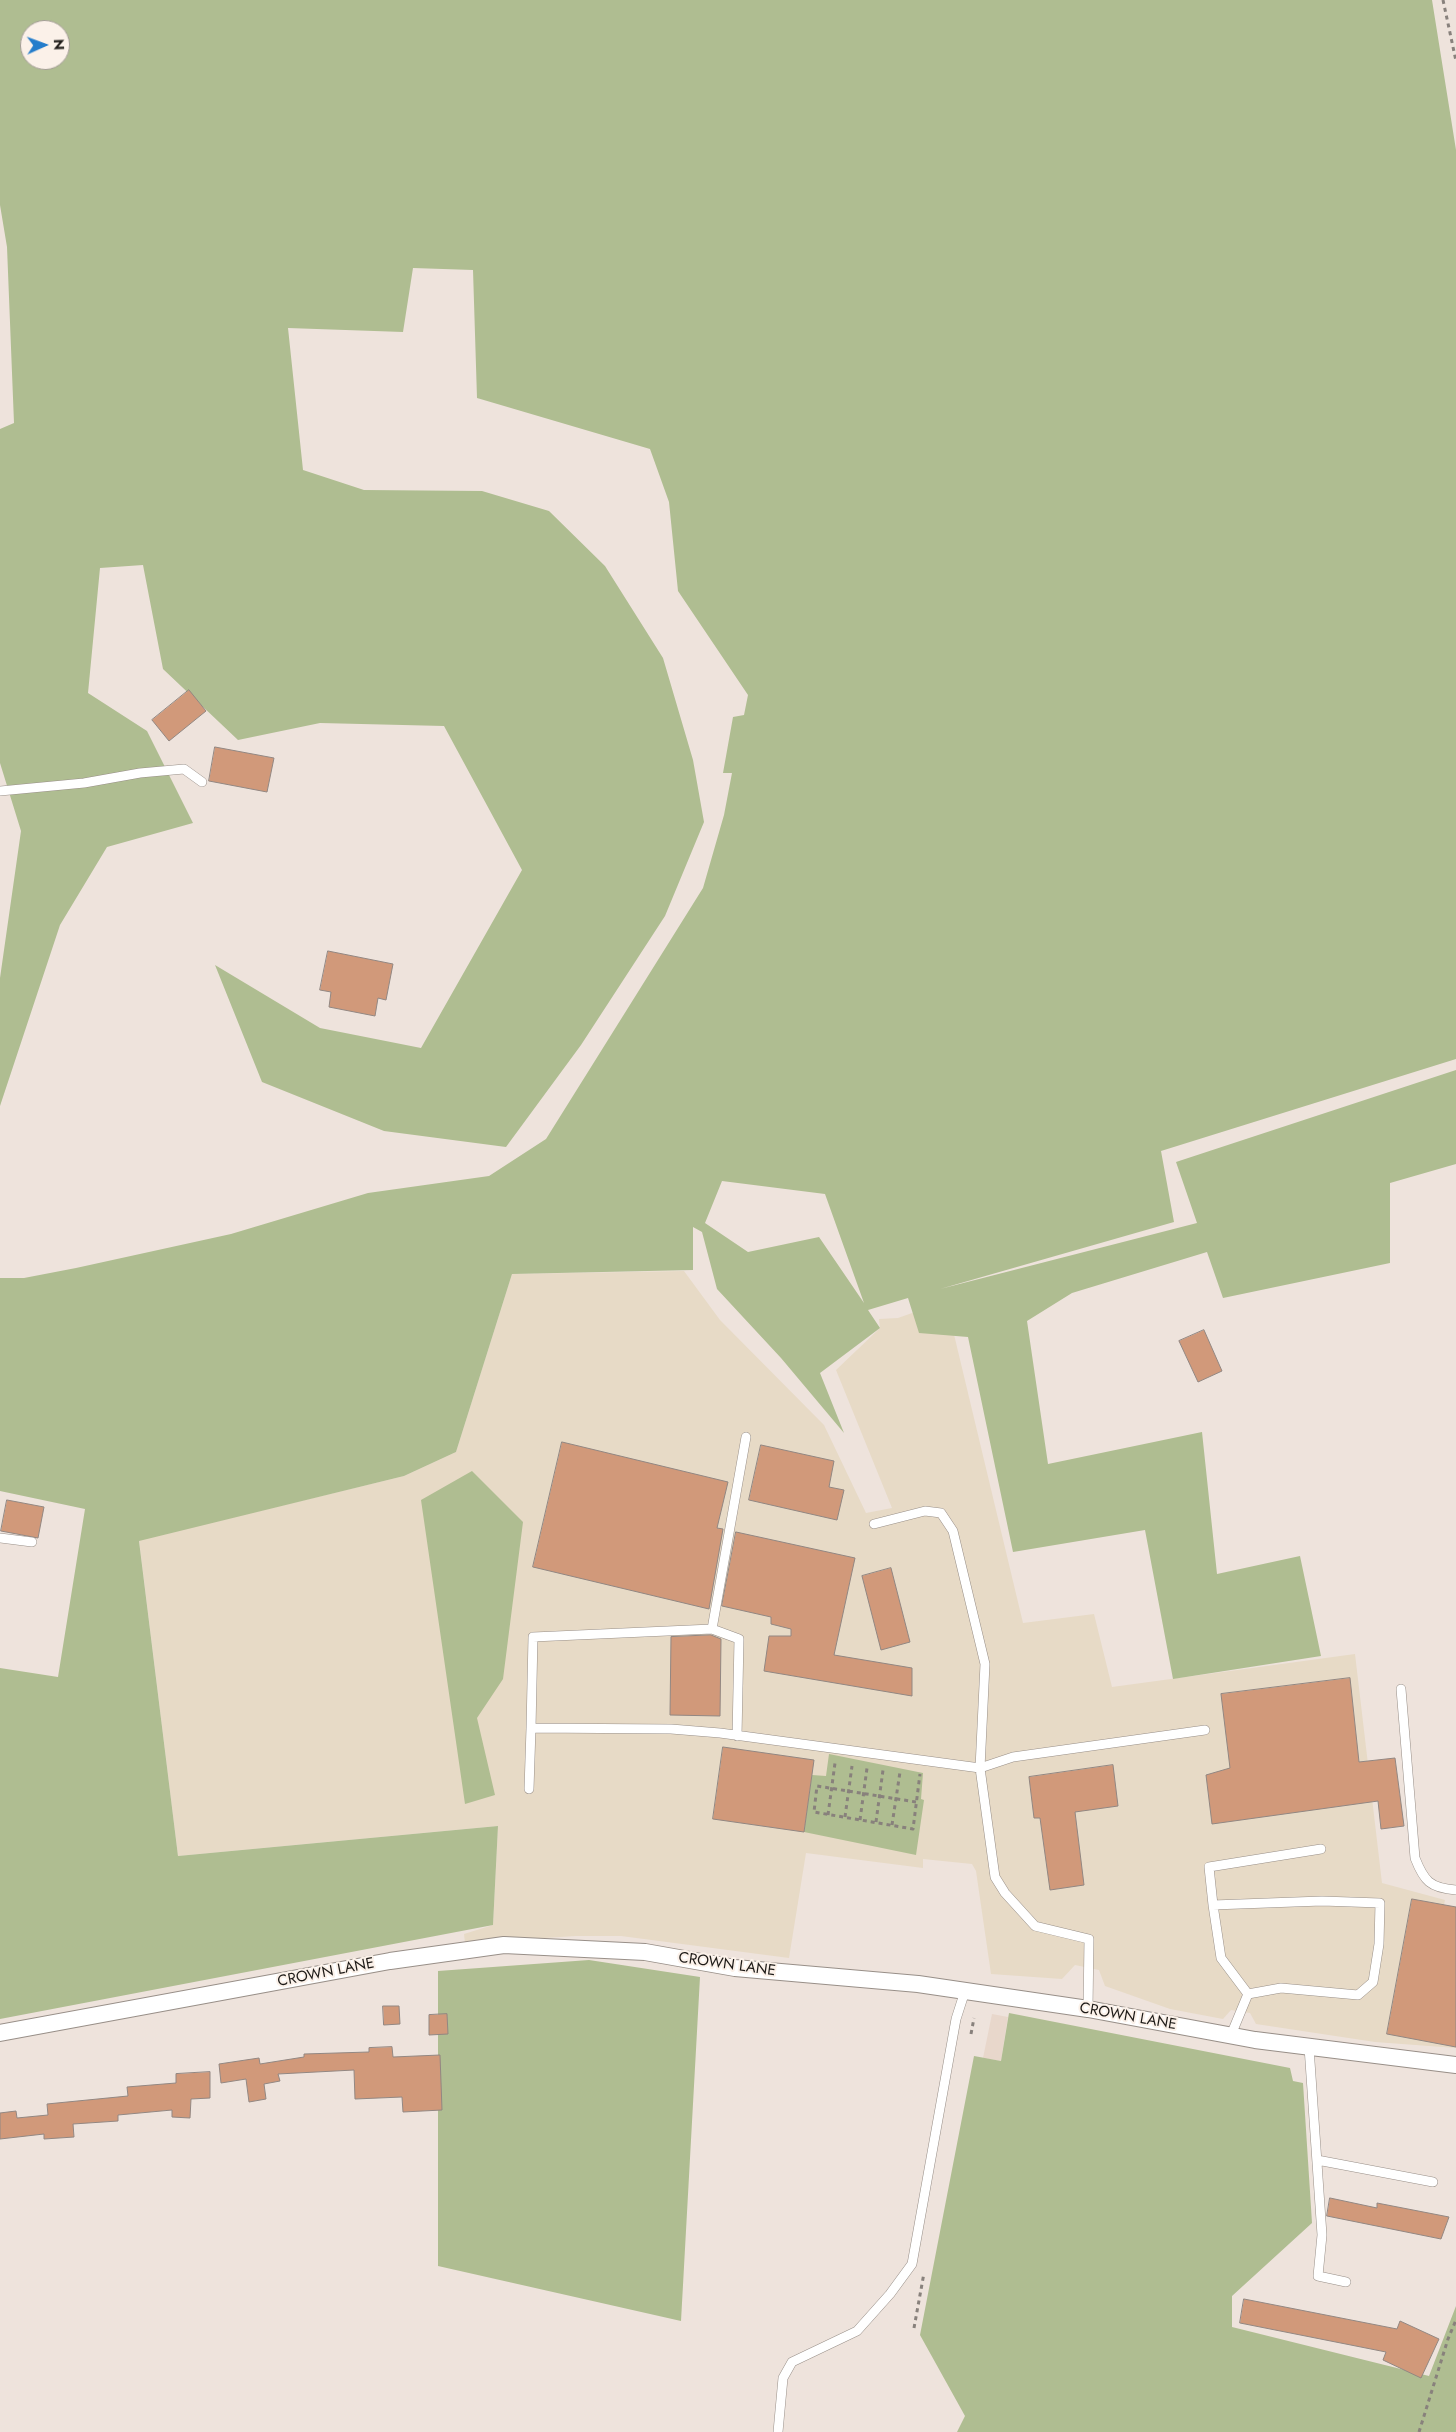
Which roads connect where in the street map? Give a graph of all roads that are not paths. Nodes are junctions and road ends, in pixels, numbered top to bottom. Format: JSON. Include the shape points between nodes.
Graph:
{"nodes":[{"id":1,"x":202,"y":782,"type":"dead end"},
{"id":2,"x":0,"y":791,"type":"edge"},
{"id":3,"x":746,"y":1437,"type":"dead end"},
{"id":4,"x":874,"y":1524,"type":"dead end"},
{"id":5,"x":0,"y":1538,"type":"edge"},
{"id":6,"x":32,"y":1542,"type":"dead end"},
{"id":7,"x":712,"y":1629,"type":"junction"},
{"id":8,"x":1401,"y":1689,"type":"dead end"},
{"id":9,"x":531,"y":1728,"type":"junction"},
{"id":10,"x":1205,"y":1730,"type":"dead end"},
{"id":11,"x":737,"y":1736,"type":"junction"},
{"id":12,"x":980,"y":1768,"type":"junction"},
{"id":13,"x":529,"y":1789,"type":"dead end"},
{"id":14,"x":1321,"y":1849,"type":"dead end"},
{"id":15,"x":1456,"y":1890,"type":"edge"},
{"id":16,"x":1213,"y":1905,"type":"junction"},
{"id":17,"x":965,"y":1991,"type":"junction"},
{"id":18,"x":1248,"y":1994,"type":"junction"},
{"id":19,"x":1088,"y":2009,"type":"junction"},
{"id":20,"x":0,"y":2033,"type":"edge"},
{"id":21,"x":1231,"y":2035,"type":"junction"},
{"id":22,"x":1309,"y":2047,"type":"junction"},
{"id":23,"x":1456,"y":2065,"type":"edge"},
{"id":24,"x":1317,"y":2160,"type":"junction"},
{"id":25,"x":1433,"y":2182,"type":"dead end"},
{"id":26,"x":1346,"y":2282,"type":"dead end"},
{"id":27,"x":778,"y":2432,"type":"edge"}],
"edges":[{"from":1,"to":2,"type":"lane","via":[[184,769]]},
{"from":3,"to":7,"type":"lane"},
{"from":4,"to":12,"type":"lane","via":[[925,1511],[941,1513],[953,1530],[985,1664]]},
{"from":5,"to":6,"type":"lane"},
{"from":7,"to":9,"type":"lane","via":[[534,1637]]},
{"from":7,"to":11,"type":"lane","via":[[739,1639]]},
{"from":8,"to":15,"type":"lane","via":[[1415,1858],[1423,1877],[1439,1889]]},
{"from":9,"to":11,"type":"lane","via":[[671,1729]]},
{"from":9,"to":13,"type":"lane"},
{"from":10,"to":12,"type":"lane","via":[[1013,1757]]},
{"from":11,"to":12,"type":"lane"},
{"from":12,"to":19,"type":"lane","via":[[995,1877],[1035,1926],[1089,1939]]},
{"from":14,"to":16,"type":"lane","via":[[1209,1868]]},
{"from":16,"to":18,"type":"lane","via":[[1221,1958]]},
{"from":16,"to":18,"type":"lane","via":[[1322,1900],[1380,1903],[1379,1944],[1373,1982],[1358,1995],[1281,1988]]},
{"from":17,"to":19,"type":"street","name":"CROWN LANE"},
{"from":17,"to":20,"type":"street","name":"CROWN LANE","via":[[735,1968],[645,1952],[504,1944],[390,1961]]},
{"from":17,"to":27,"type":"lane","via":[[956,2019],[912,2264],[857,2331],[792,2362],[783,2378]]},
{"from":18,"to":21,"type":"lane"},
{"from":19,"to":21,"type":"street","name":"CROWN LANE"},
{"from":21,"to":22,"type":"street","name":"CROWN LANE"},
{"from":22,"to":23,"type":"street","name":"CROWN LANE"},
{"from":22,"to":24,"type":"lane"},
{"from":24,"to":25,"type":"lane"},
{"from":24,"to":26,"type":"lane","via":[[1322,2235],[1318,2276]]}]}
